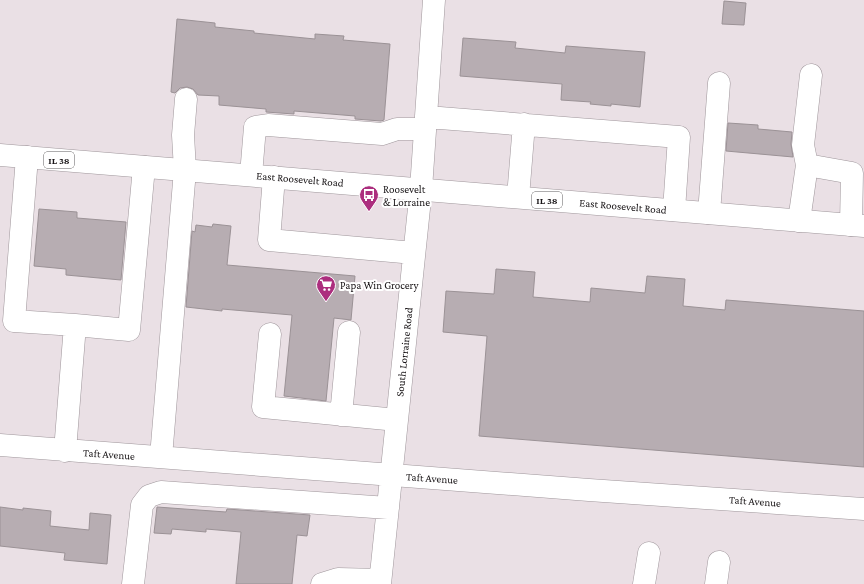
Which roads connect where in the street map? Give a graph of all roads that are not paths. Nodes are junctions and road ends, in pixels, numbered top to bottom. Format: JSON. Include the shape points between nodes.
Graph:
{"nodes":[{"id":1,"x":434,"y":0,"type":"edge"},
{"id":2,"x":811,"y":75,"type":"dead end"},
{"id":3,"x":719,"y":83,"type":"dead end"},
{"id":4,"x":186,"y":99,"type":"dead end"},
{"id":5,"x":426,"y":123,"type":"junction"},
{"id":6,"x":524,"y":124,"type":"junction"},
{"id":7,"x":0,"y":155,"type":"edge"},
{"id":8,"x":27,"y":157,"type":"junction"},
{"id":9,"x":807,"y":165,"type":"junction"},
{"id":10,"x":144,"y":167,"type":"junction"},
{"id":11,"x":185,"y":170,"type":"junction"},
{"id":12,"x":251,"y":175,"type":"junction"},
{"id":13,"x":274,"y":177,"type":"junction"},
{"id":14,"x":421,"y":189,"type":"junction"},
{"id":15,"x":518,"y":197,"type":"junction"},
{"id":16,"x":674,"y":210,"type":"junction"},
{"id":17,"x":709,"y":213,"type":"junction"},
{"id":18,"x":799,"y":221,"type":"junction"},
{"id":19,"x":858,"y":226,"type":"edge"},
{"id":20,"x":414,"y":253,"type":"junction"},
{"id":21,"x":75,"y":325,"type":"junction"},
{"id":22,"x":349,"y":332,"type":"dead end"},
{"id":23,"x":270,"y":334,"type":"dead end"},
{"id":24,"x":341,"y":414,"type":"junction"},
{"id":25,"x":397,"y":420,"type":"junction"},
{"id":26,"x":0,"y":445,"type":"edge"},
{"id":27,"x":65,"y":451,"type":"junction"},
{"id":28,"x":161,"y":457,"type":"junction"},
{"id":29,"x":392,"y":475,"type":"junction"},
{"id":30,"x":388,"y":508,"type":"junction"},
{"id":31,"x":864,"y":509,"type":"edge"},
{"id":32,"x":649,"y":553,"type":"dead end"},
{"id":33,"x":719,"y":562,"type":"dead end"},
{"id":34,"x":380,"y":582,"type":"edge"},
{"id":35,"x":133,"y":584,"type":"edge"},
{"id":36,"x":322,"y":584,"type":"edge"},
{"id":37,"x":644,"y":584,"type":"edge"},
{"id":38,"x":716,"y":584,"type":"edge"}],
"edges":[{"from":1,"to":5,"type":"street","name":"South Lorraine Road"},
{"from":2,"to":9,"type":"street","via":[[803,145]]},
{"from":3,"to":17,"type":"street"},
{"from":4,"to":11,"type":"street","via":[[183,135]]},
{"from":5,"to":6,"type":"street"},
{"from":5,"to":12,"type":"street","via":[[382,134],[268,125],[255,127]]},
{"from":5,"to":14,"type":"street","name":"South Lorraine Road"},
{"from":6,"to":15,"type":"street"},
{"from":6,"to":16,"type":"street","via":[[680,137]]},
{"from":7,"to":8,"type":"street","name":"East Roosevelt Road","number":"IL 38"},
{"from":8,"to":10,"type":"street","name":"East Roosevelt Road","number":"IL 38"},
{"from":8,"to":21,"type":"street","via":[[14,321]]},
{"from":9,"to":18,"type":"street"},
{"from":9,"to":19,"type":"street","via":[[852,173]]},
{"from":10,"to":11,"type":"street","name":"East Roosevelt Road","number":"IL 38"},
{"from":10,"to":21,"type":"street","via":[[129,330]]},
{"from":11,"to":12,"type":"street","name":"East Roosevelt Road","number":"IL 38"},
{"from":11,"to":28,"type":"street"},
{"from":12,"to":13,"type":"street","name":"East Roosevelt Road","number":"IL 38"},
{"from":13,"to":14,"type":"street","name":"East Roosevelt Road","number":"IL 38"},
{"from":13,"to":20,"type":"street","via":[[269,240]]},
{"from":14,"to":15,"type":"street","name":"East Roosevelt Road","number":"IL 38"},
{"from":14,"to":20,"type":"street","name":"South Lorraine Road"},
{"from":15,"to":16,"type":"street","name":"East Roosevelt Road","number":"IL 38"},
{"from":16,"to":17,"type":"street","name":"East Roosevelt Road","number":"IL 38"},
{"from":17,"to":18,"type":"street","name":"East Roosevelt Road","number":"IL 38"},
{"from":18,"to":19,"type":"street","name":"East Roosevelt Road","number":"IL 38"},
{"from":20,"to":25,"type":"street","name":"South Lorraine Road"},
{"from":21,"to":27,"type":"street"},
{"from":22,"to":24,"type":"street"},
{"from":23,"to":24,"type":"street","via":[[263,407]]},
{"from":24,"to":25,"type":"street"},
{"from":25,"to":29,"type":"street","name":"South Lorraine Road"},
{"from":26,"to":27,"type":"street","name":"Taft Avenue"},
{"from":27,"to":28,"type":"street","name":"Taft Avenue"},
{"from":28,"to":29,"type":"street","name":"Taft Avenue"},
{"from":29,"to":30,"type":"street","name":"South Lorraine Road"},
{"from":29,"to":31,"type":"street","name":"Taft Avenue"},
{"from":30,"to":34,"type":"street","name":"South Lorraine Road"},
{"from":30,"to":35,"type":"street","via":[[161,492],[149,496],[142,505]]},
{"from":32,"to":37,"type":"street"},
{"from":33,"to":38,"type":"street"},
{"from":34,"to":36,"type":"street","via":[[338,578]]}]}
